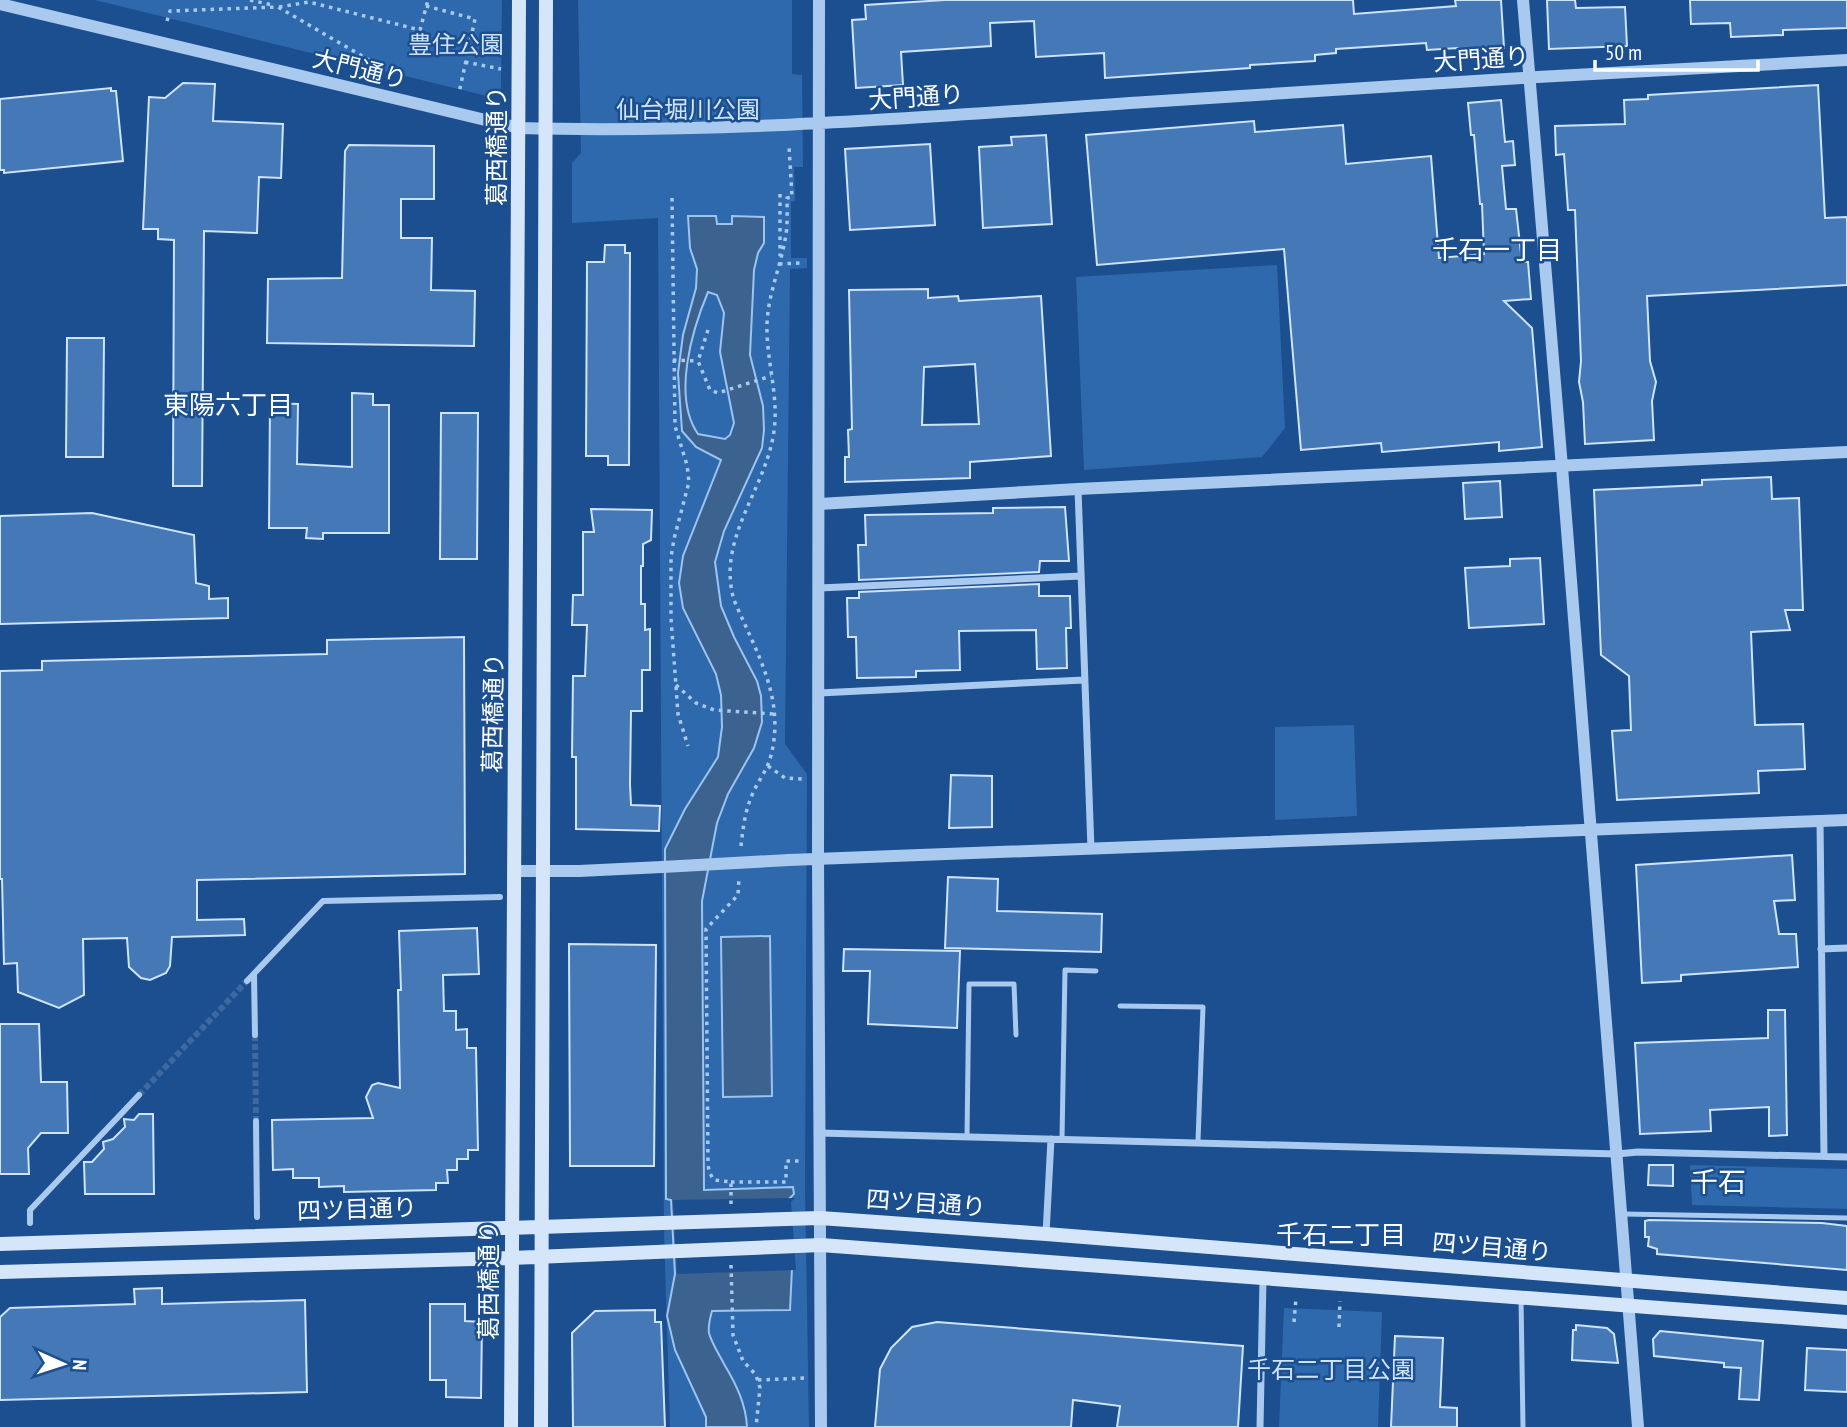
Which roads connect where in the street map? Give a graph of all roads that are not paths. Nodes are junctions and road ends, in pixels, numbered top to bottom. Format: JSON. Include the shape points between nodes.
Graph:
{"nodes":[{"id":1,"x":519,"y":0,"type":"edge"},
{"id":2,"x":545,"y":0,"type":"edge"},
{"id":3,"x":820,"y":0,"type":"edge"},
{"id":4,"x":1523,"y":0,"type":"edge"},
{"id":5,"x":0,"y":4,"type":"edge"},
{"id":6,"x":1847,"y":60,"type":"edge"},
{"id":7,"x":1530,"y":76,"type":"junction"},
{"id":8,"x":821,"y":124,"type":"junction"},
{"id":9,"x":519,"y":128,"type":"junction"},
{"id":10,"x":544,"y":128,"type":"junction"},
{"id":11,"x":1847,"y":452,"type":"edge"},
{"id":12,"x":1562,"y":467,"type":"junction"},
{"id":13,"x":1078,"y":489,"type":"junction"},
{"id":14,"x":819,"y":505,"type":"junction"},
{"id":15,"x":1081,"y":576,"type":"junction"},
{"id":16,"x":819,"y":588,"type":"junction"},
{"id":17,"x":1084,"y":680,"type":"junction"},
{"id":18,"x":819,"y":693,"type":"junction"},
{"id":19,"x":1847,"y":820,"type":"edge"},
{"id":20,"x":1820,"y":821,"type":"junction"},
{"id":21,"x":1590,"y":829,"type":"junction"},
{"id":22,"x":1091,"y":849,"type":"junction"},
{"id":23,"x":818,"y":858,"type":"junction"},
{"id":24,"x":514,"y":871,"type":"junction"},
{"id":25,"x":543,"y":871,"type":"junction"},
{"id":26,"x":500,"y":897,"type":"dead end"},
{"id":27,"x":1847,"y":948,"type":"edge"},
{"id":28,"x":1821,"y":949,"type":"junction"},
{"id":29,"x":1096,"y":971,"type":"dead end"},
{"id":30,"x":254,"y":974,"type":"junction"},
{"id":31,"x":247,"y":981,"type":"tunnel mouth"},
{"id":32,"x":1119,"y":1006,"type":"dead end"},
{"id":33,"x":255,"y":1035,"type":"tunnel mouth"},
{"id":34,"x":1016,"y":1035,"type":"dead end"},
{"id":35,"x":139,"y":1095,"type":"tunnel mouth"},
{"id":36,"x":256,"y":1121,"type":"tunnel mouth"},
{"id":37,"x":820,"y":1133,"type":"junction"},
{"id":38,"x":967,"y":1137,"type":"junction"},
{"id":39,"x":1051,"y":1139,"type":"junction"},
{"id":40,"x":1062,"y":1139,"type":"junction"},
{"id":41,"x":1198,"y":1141,"type":"junction"},
{"id":42,"x":1617,"y":1154,"type":"junction"},
{"id":43,"x":1824,"y":1156,"type":"junction"},
{"id":44,"x":1847,"y":1157,"type":"edge"},
{"id":45,"x":1620,"y":1214,"type":"junction"},
{"id":46,"x":257,"y":1217,"type":"dead end"},
{"id":47,"x":820,"y":1218,"type":"junction"},
{"id":48,"x":1847,"y":1218,"type":"edge"},
{"id":49,"x":30,"y":1223,"type":"dead end"},
{"id":50,"x":543,"y":1226,"type":"junction"},
{"id":51,"x":511,"y":1227,"type":"junction"},
{"id":52,"x":1046,"y":1234,"type":"junction"},
{"id":53,"x":0,"y":1244,"type":"edge"},
{"id":54,"x":821,"y":1245,"type":"junction"},
{"id":55,"x":542,"y":1257,"type":"junction"},
{"id":56,"x":511,"y":1258,"type":"junction"},
{"id":57,"x":0,"y":1272,"type":"edge"},
{"id":58,"x":1263,"y":1279,"type":"junction"},
{"id":59,"x":1627,"y":1282,"type":"junction"},
{"id":60,"x":1521,"y":1298,"type":"junction"},
{"id":61,"x":1847,"y":1298,"type":"edge"},
{"id":62,"x":1629,"y":1306,"type":"junction"},
{"id":63,"x":1847,"y":1322,"type":"edge"},
{"id":64,"x":511,"y":1427,"type":"edge"},
{"id":65,"x":541,"y":1427,"type":"edge"},
{"id":66,"x":821,"y":1427,"type":"edge"},
{"id":67,"x":1260,"y":1427,"type":"edge"},
{"id":68,"x":1523,"y":1427,"type":"edge"},
{"id":69,"x":1638,"y":1427,"type":"edge"}],
"edges":[{"from":1,"to":9,"type":"main road","name":"葛西橋通り"},
{"from":2,"to":10,"type":"main road","name":"葛西橋通り"},
{"from":3,"to":8,"type":"street"},
{"from":4,"to":7,"type":"street"},
{"from":5,"to":9,"type":"street","name":"大門通り"},
{"from":6,"to":7,"type":"street","name":"大門通り"},
{"from":7,"to":8,"type":"street","name":"大門通り"},
{"from":7,"to":12,"type":"street"},
{"from":8,"to":10,"type":"street","name":"大門通り"},
{"from":8,"to":14,"type":"street"},
{"from":9,"to":10,"type":"street","name":"大門通り"},
{"from":9,"to":24,"type":"main road","name":"葛西橋通り"},
{"from":10,"to":25,"type":"main road","name":"葛西橋通り"},
{"from":11,"to":12,"type":"street"},
{"from":12,"to":13,"type":"street"},
{"from":12,"to":21,"type":"street"},
{"from":13,"to":14,"type":"street"},
{"from":13,"to":15,"type":"street"},
{"from":14,"to":16,"type":"street"},
{"from":15,"to":16,"type":"street"},
{"from":15,"to":17,"type":"street"},
{"from":16,"to":18,"type":"street"},
{"from":17,"to":18,"type":"street"},
{"from":17,"to":22,"type":"street"},
{"from":18,"to":23,"type":"street"},
{"from":19,"to":20,"type":"street"},
{"from":20,"to":21,"type":"street"},
{"from":20,"to":28,"type":"street"},
{"from":21,"to":22,"type":"street"},
{"from":21,"to":42,"type":"street"},
{"from":22,"to":23,"type":"street"},
{"from":23,"to":25,"type":"street","bridge":true},
{"from":23,"to":37,"type":"street"},
{"from":24,"to":25,"type":"street"},
{"from":24,"to":51,"type":"main road","name":"葛西橋通り"},
{"from":25,"to":50,"type":"main road","name":"葛西橋通り"},
{"from":26,"to":30,"type":"street","via":[[323,901]]},
{"from":27,"to":28,"type":"street"},
{"from":28,"to":43,"type":"street"},
{"from":29,"to":40,"type":"lane","via":[[1065,970]]},
{"from":30,"to":31,"type":"street"},
{"from":30,"to":33,"type":"street"},
{"from":32,"to":41,"type":"lane","via":[[1203,1007]]},
{"from":34,"to":38,"type":"lane","via":[[1014,984],[968,984]]},
{"from":35,"to":49,"type":"street","via":[[30,1210]]},
{"from":36,"to":46,"type":"street"},
{"from":37,"to":38,"type":"street"},
{"from":37,"to":47,"type":"street"},
{"from":38,"to":39,"type":"street"},
{"from":39,"to":40,"type":"street"},
{"from":39,"to":52,"type":"street"},
{"from":40,"to":41,"type":"street"},
{"from":41,"to":42,"type":"street"},
{"from":42,"to":43,"type":"street"},
{"from":42,"to":45,"type":"street"},
{"from":43,"to":44,"type":"street"},
{"from":45,"to":48,"type":"lane"},
{"from":45,"to":59,"type":"street"},
{"from":47,"to":50,"type":"main road","name":"四ツ目通り"},
{"from":47,"to":52,"type":"main road","name":"四ツ目通り"},
{"from":47,"to":54,"type":"street"},
{"from":50,"to":51,"type":"main road","name":"四ツ目通り"},
{"from":50,"to":55,"type":"main road","name":"葛西橋通り"},
{"from":51,"to":53,"type":"main road","name":"四ツ目通り"},
{"from":51,"to":56,"type":"main road","name":"葛西橋通り"},
{"from":52,"to":59,"type":"main road","name":"四ツ目通り"},
{"from":54,"to":55,"type":"main road","name":"四ツ目通り"},
{"from":54,"to":58,"type":"main road","name":"四ツ目通り"},
{"from":54,"to":66,"type":"street"},
{"from":55,"to":56,"type":"main road","name":"四ツ目通り"},
{"from":55,"to":65,"type":"main road","name":"葛西橋通り"},
{"from":56,"to":57,"type":"main road","name":"四ツ目通り"},
{"from":56,"to":64,"type":"main road","name":"葛西橋通り"},
{"from":58,"to":60,"type":"main road","name":"四ツ目通り"},
{"from":58,"to":67,"type":"street"},
{"from":59,"to":61,"type":"main road","name":"四ツ目通り"},
{"from":59,"to":62,"type":"street"},
{"from":60,"to":62,"type":"main road","name":"四ツ目通り"},
{"from":60,"to":68,"type":"lane"},
{"from":62,"to":63,"type":"main road","name":"四ツ目通り"},
{"from":62,"to":69,"type":"street"}]}
